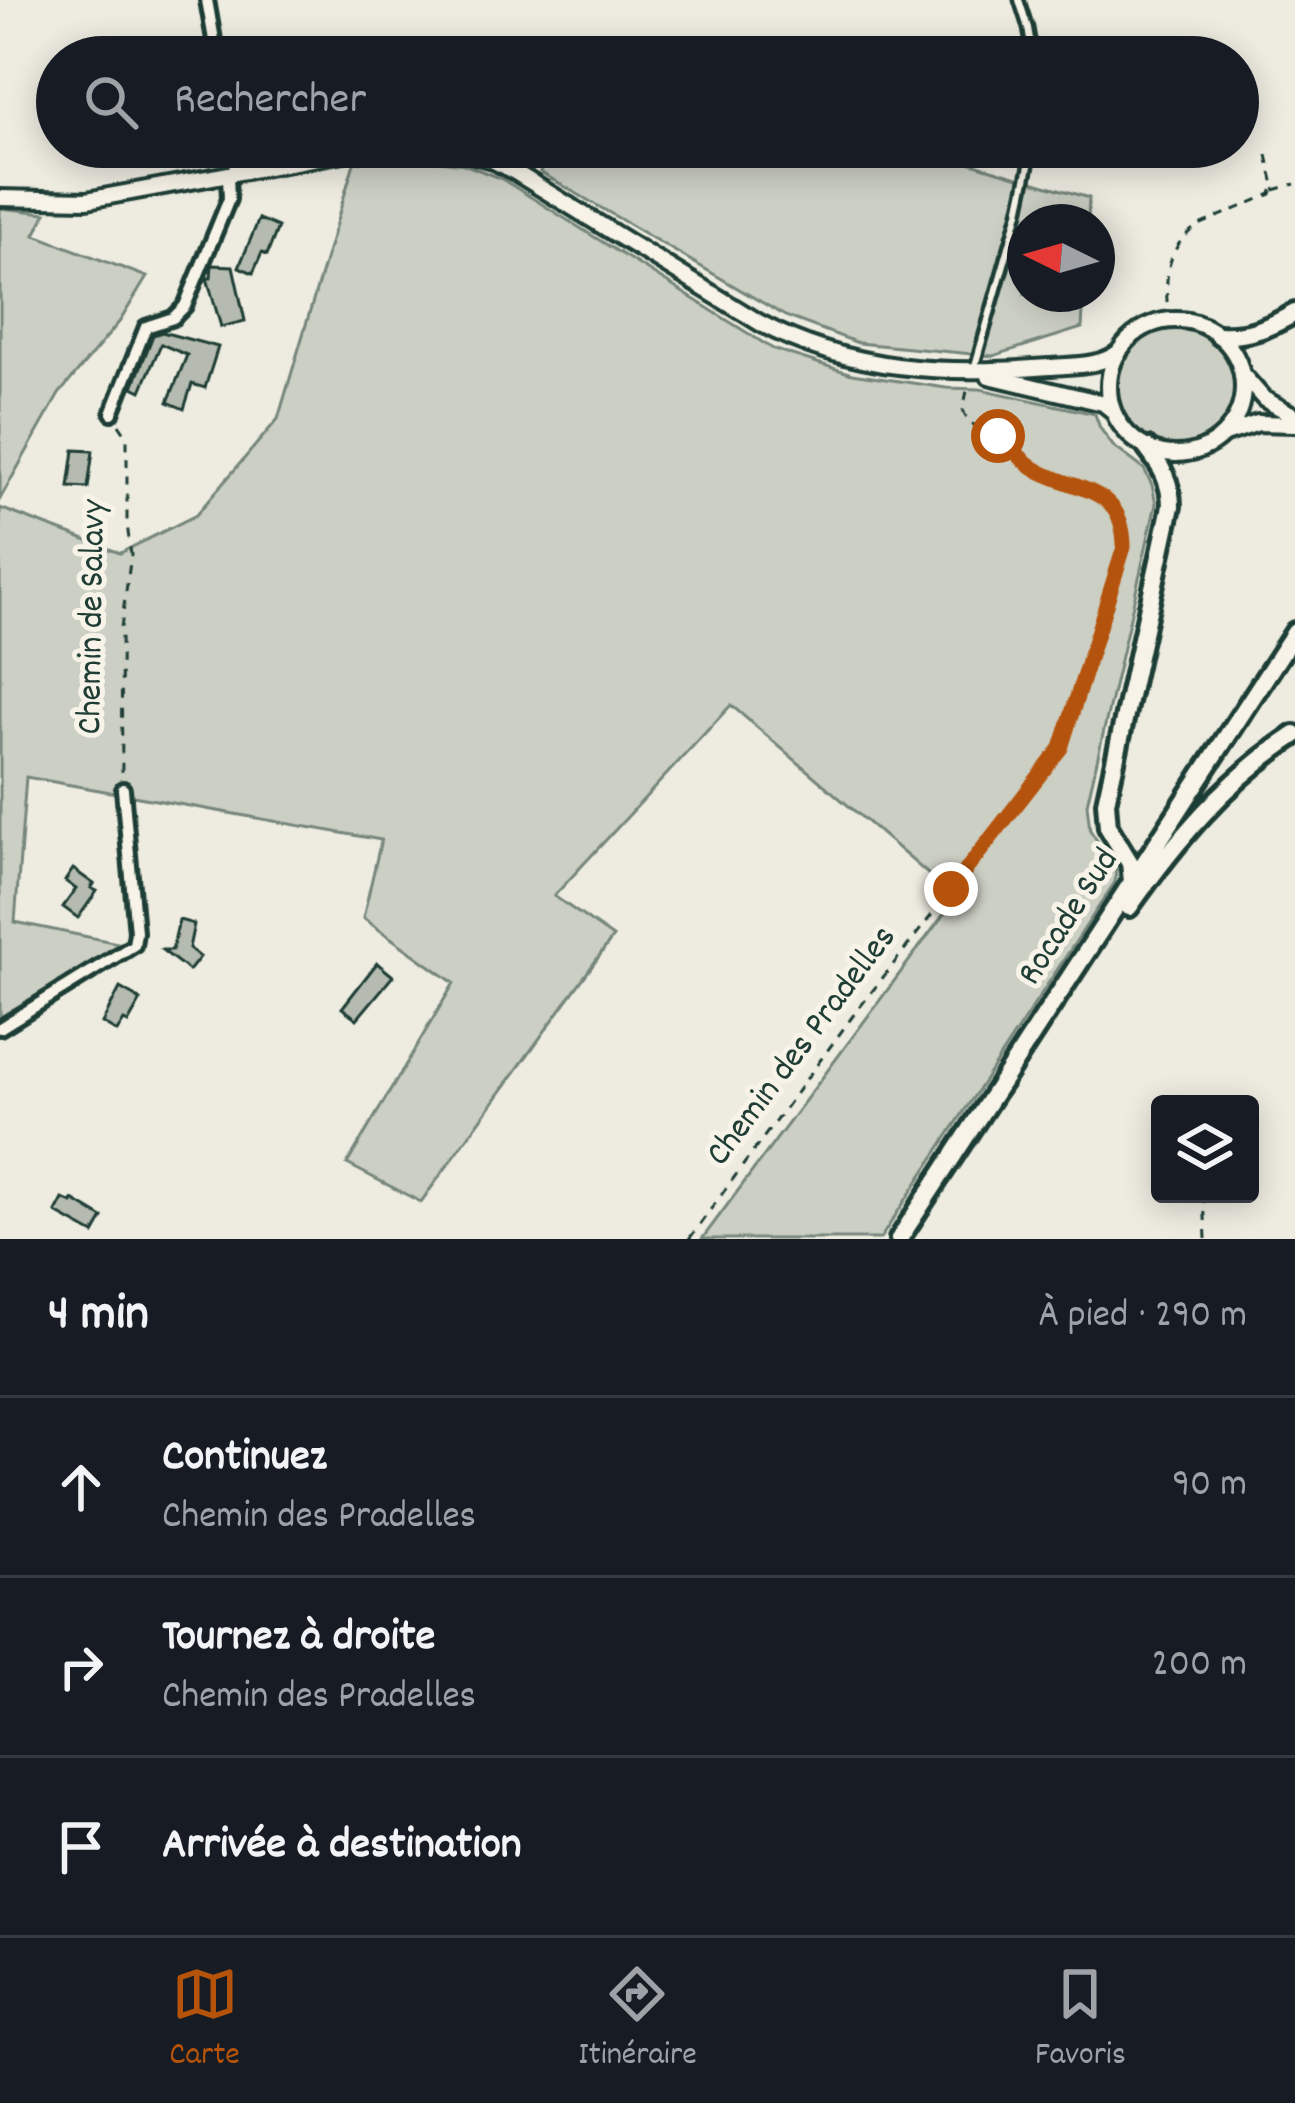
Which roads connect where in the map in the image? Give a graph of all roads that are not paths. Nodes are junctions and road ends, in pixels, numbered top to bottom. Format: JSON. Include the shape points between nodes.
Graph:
{"nodes":[{"id":1,"x":207,"y":0,"type":"edge"},
{"id":2,"x":1019,"y":0,"type":"edge"},
{"id":3,"x":213,"y":36,"type":"edge"},
{"id":4,"x":1029,"y":36,"type":"edge"},
{"id":5,"x":232,"y":168,"type":"edge"},
{"id":6,"x":268,"y":168,"type":"edge"},
{"id":7,"x":507,"y":168,"type":"edge"},
{"id":8,"x":1028,"y":168,"type":"edge"},
{"id":9,"x":232,"y":175,"type":"junction"},
{"id":10,"x":0,"y":198,"type":"edge"},
{"id":11,"x":1295,"y":313,"type":"edge"},
{"id":12,"x":1219,"y":335,"type":"junction"},
{"id":13,"x":1120,"y":351,"type":"junction"},
{"id":14,"x":973,"y":373,"type":"junction"},
{"id":15,"x":1242,"y":374,"type":"junction"},
{"id":16,"x":1113,"y":411,"type":"junction"},
{"id":17,"x":112,"y":412,"type":"road end"},
{"id":18,"x":1295,"y":420,"type":"edge"},
{"id":19,"x":1225,"y":434,"type":"junction"},
{"id":20,"x":1147,"y":448,"type":"junction"},
{"id":21,"x":1295,"y":632,"type":"edge"},
{"id":22,"x":1295,"y":735,"type":"edge"},
{"id":23,"x":123,"y":789,"type":"road end"},
{"id":24,"x":1132,"y":881,"type":"junction"},
{"id":25,"x":0,"y":1028,"type":"edge"},
{"id":26,"x":1018,"y":1058,"type":"junction"},
{"id":27,"x":899,"y":1239,"type":"edge"}],
"edges":[{"from":1,"to":3,"type":"street"},
{"from":2,"to":4,"type":"lane"},
{"from":5,"to":9,"type":"street"},
{"from":6,"to":9,"type":"street"},
{"from":7,"to":14,"type":"street","via":[[793,339],[855,360]]},
{"from":8,"to":14,"type":"lane"},
{"from":9,"to":10,"type":"street","via":[[87,200]]},
{"from":9,"to":17,"type":"street","via":[[185,306],[146,327]]},
{"from":11,"to":12,"type":"main road","via":[[1262,330]]},
{"from":12,"to":13,"type":"street","via":[[1169,320],[1141,330]]},
{"from":12,"to":15,"type":"street"},
{"from":13,"to":14,"type":"street","via":[[1106,361]]},
{"from":13,"to":16,"type":"street","via":[[1111,370]]},
{"from":14,"to":16,"type":"street"},
{"from":15,"to":18,"type":"street"},
{"from":15,"to":19,"type":"street","via":[[1243,395]]},
{"from":16,"to":20,"type":"street"},
{"from":18,"to":19,"type":"street"},
{"from":19,"to":20,"type":"street","via":[[1196,452]]},
{"from":20,"to":24,"type":"main road","via":[[1165,474],[1171,506],[1106,802]]},
{"from":21,"to":24,"type":"main road","name":"Rocade Sud"},
{"from":22,"to":26,"type":"main road","via":[[1216,797],[1176,842]]},
{"from":23,"to":25,"type":"street","via":[[134,945]]},
{"from":24,"to":26,"type":"main road","name":"Rocade Sud"},
{"from":26,"to":27,"type":"main road","name":"Rocade Sud"}]}
